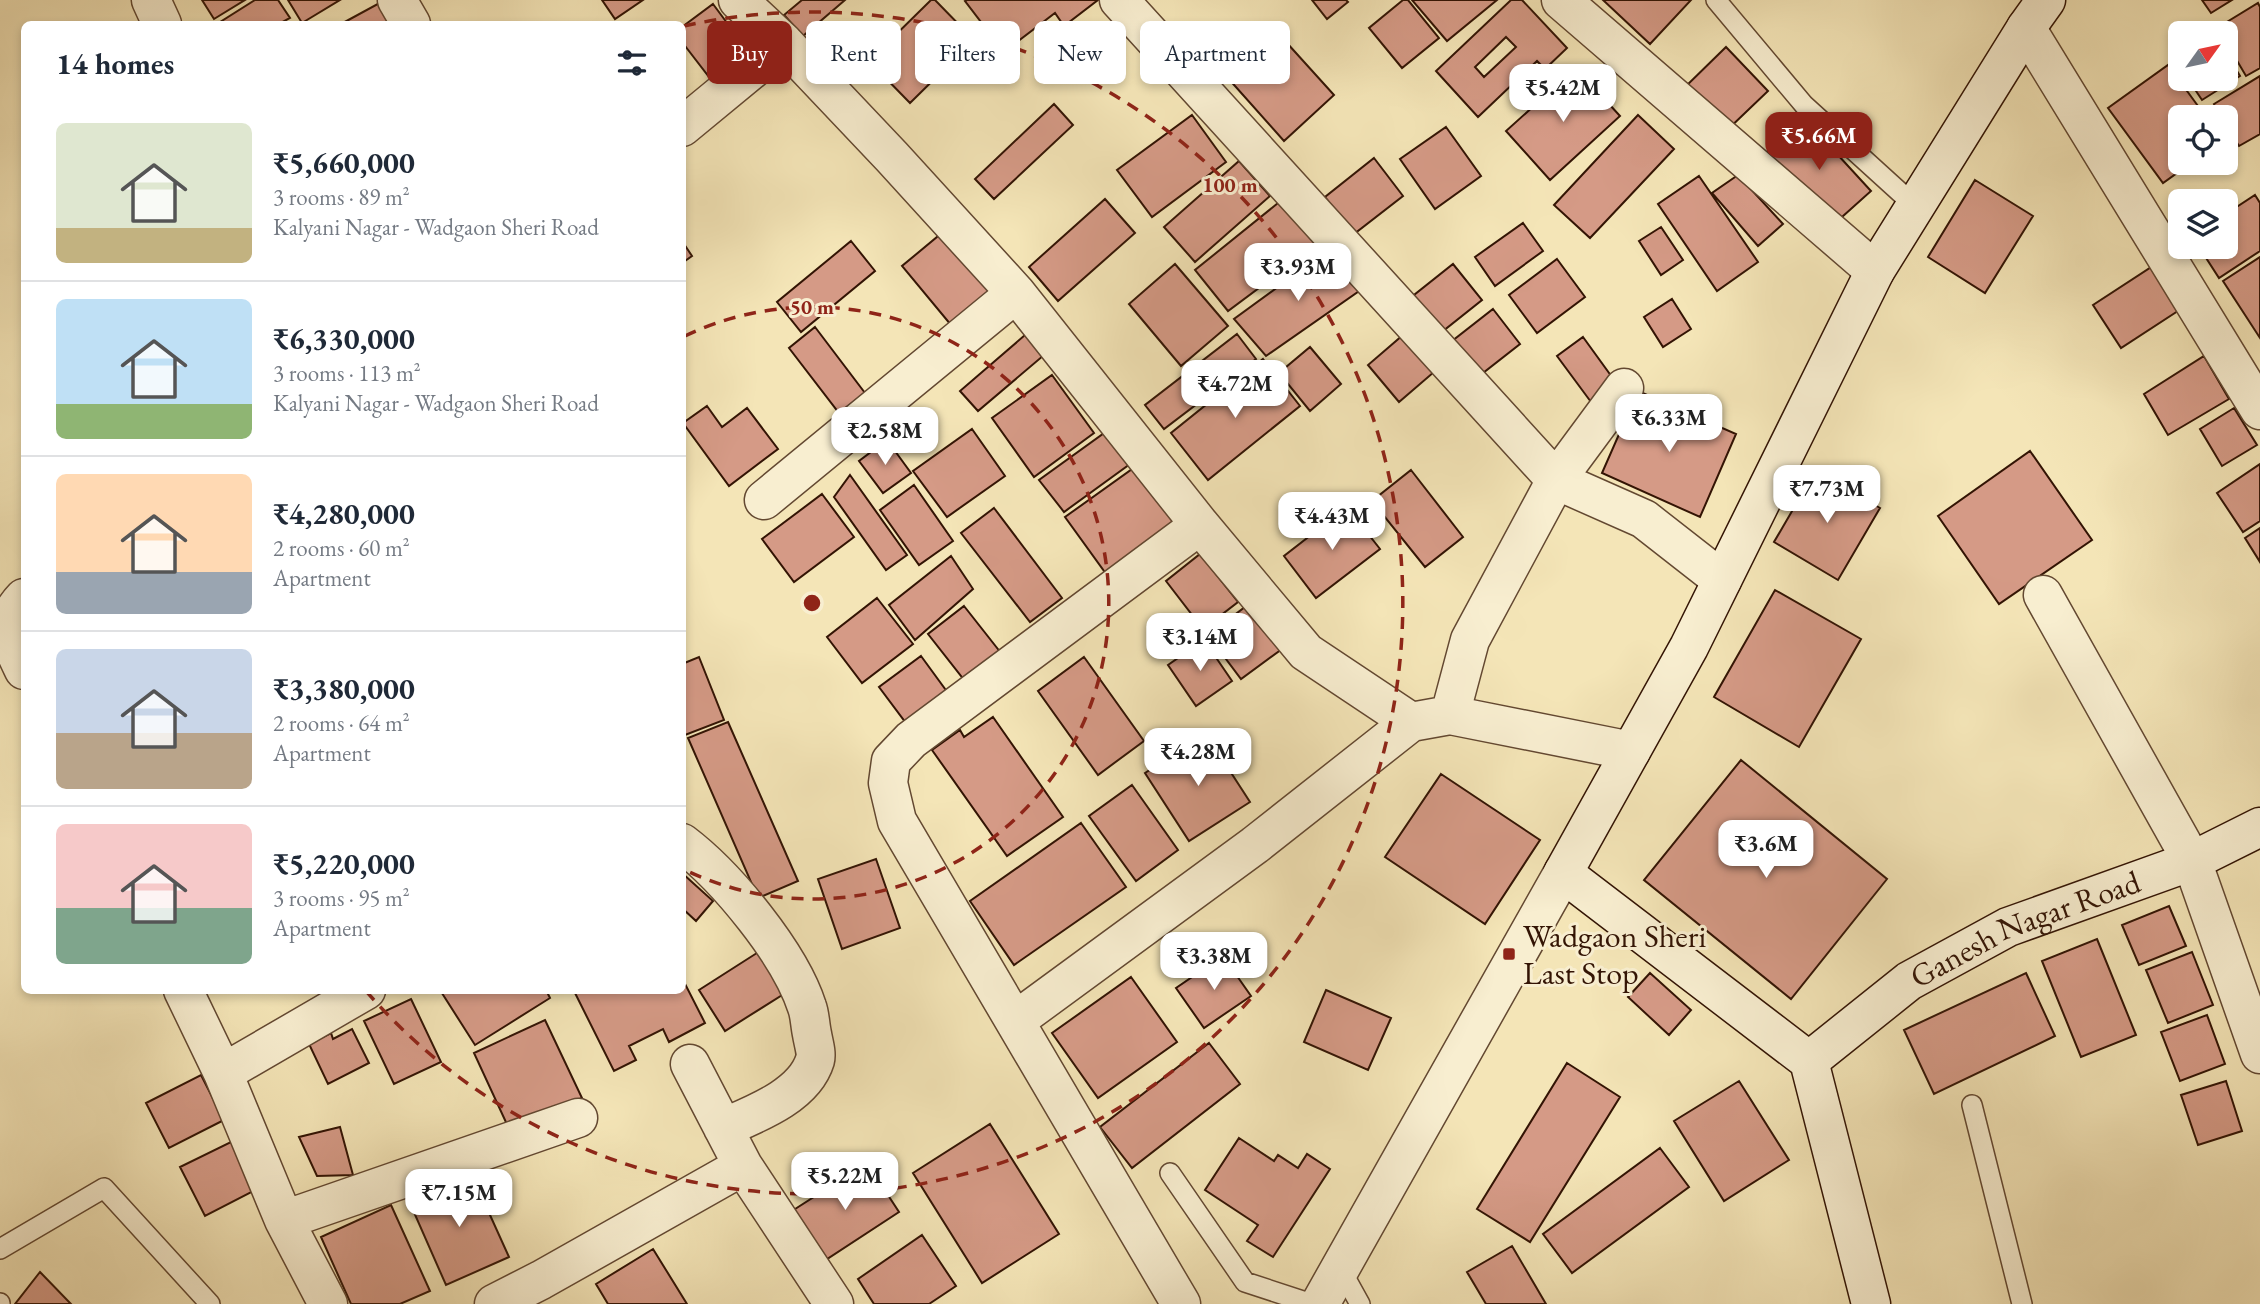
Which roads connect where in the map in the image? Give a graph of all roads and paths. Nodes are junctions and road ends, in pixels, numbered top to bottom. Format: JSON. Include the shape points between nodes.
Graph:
{"nodes":[{"id":1,"x":151,"y":0,"type":"edge"},
{"id":2,"x":397,"y":0,"type":"edge"},
{"id":3,"x":738,"y":0,"type":"edge"},
{"id":4,"x":1119,"y":0,"type":"edge"},
{"id":5,"x":1561,"y":0,"type":"edge"},
{"id":6,"x":1716,"y":0,"type":"edge"},
{"id":7,"x":2036,"y":14,"type":"edge"},
{"id":8,"x":161,"y":21,"type":"edge"},
{"id":9,"x":409,"y":21,"type":"edge"},
{"id":10,"x":760,"y":21,"type":"edge"},
{"id":11,"x":792,"y":52,"type":"edge"},
{"id":12,"x":734,"y":84,"type":"edge"},
{"id":13,"x":686,"y":124,"type":"edge"},
{"id":14,"x":1914,"y":205,"type":"junction"},
{"id":15,"x":1875,"y":271,"type":"junction"},
{"id":16,"x":1016,"y":293,"type":"junction"},
{"id":17,"x":1625,"y":388,"type":"dead end"},
{"id":18,"x":2260,"y":410,"type":"edge"},
{"id":19,"x":1556,"y":480,"type":"junction"},
{"id":20,"x":764,"y":500,"type":"dead end"},
{"id":21,"x":1199,"y":524,"type":"junction"},
{"id":22,"x":1722,"y":580,"type":"junction"},
{"id":23,"x":2043,"y":595,"type":"dead end"},
{"id":24,"x":21,"y":601,"type":"edge"},
{"id":25,"x":21,"y":663,"type":"edge"},
{"id":26,"x":1450,"y":715,"type":"junction"},
{"id":27,"x":1411,"y":722,"type":"junction"},
{"id":28,"x":1631,"y":751,"type":"junction"},
{"id":29,"x":2260,"y":827,"type":"edge"},
{"id":30,"x":686,"y":846,"type":"edge"},
{"id":31,"x":2192,"y":861,"type":"junction"},
{"id":32,"x":1563,"y":873,"type":"junction"},
{"id":33,"x":185,"y":994,"type":"edge"},
{"id":34,"x":359,"y":994,"type":"edge"},
{"id":35,"x":1015,"y":1021,"type":"junction"},
{"id":36,"x":2260,"y":1054,"type":"edge"},
{"id":37,"x":1809,"y":1061,"type":"junction"},
{"id":38,"x":690,"y":1064,"type":"dead end"},
{"id":39,"x":223,"y":1073,"type":"junction"},
{"id":40,"x":1972,"y":1105,"type":"dead end"},
{"id":41,"x":578,"y":1118,"type":"dead end"},
{"id":42,"x":723,"y":1128,"type":"junction"},
{"id":43,"x":743,"y":1166,"type":"junction"},
{"id":44,"x":1170,"y":1173,"type":"dead end"},
{"id":45,"x":284,"y":1220,"type":"junction"},
{"id":46,"x":0,"y":1249,"type":"edge"},
{"id":47,"x":1340,"y":1268,"type":"junction"},
{"id":48,"x":210,"y":1304,"type":"edge"},
{"id":49,"x":328,"y":1304,"type":"edge"},
{"id":50,"x":494,"y":1304,"type":"edge"},
{"id":51,"x":834,"y":1304,"type":"edge"},
{"id":52,"x":1181,"y":1304,"type":"edge"},
{"id":53,"x":1312,"y":1304,"type":"edge"},
{"id":54,"x":1320,"y":1304,"type":"edge"},
{"id":55,"x":1360,"y":1304,"type":"edge"},
{"id":56,"x":1871,"y":1304,"type":"edge"},
{"id":57,"x":2022,"y":1304,"type":"edge"}],
"edges":[{"from":1,"to":8,"type":"street"},
{"from":2,"to":9,"type":"street"},
{"from":3,"to":10,"type":"street"},
{"from":4,"to":19,"type":"street"},
{"from":5,"to":15,"type":"street"},
{"from":6,"to":14,"type":"lane","via":[[1804,105]]},
{"from":7,"to":14,"type":"street"},
{"from":7,"to":18,"type":"street"},
{"from":11,"to":16,"type":"street"},
{"from":12,"to":13,"type":"street"},
{"from":14,"to":15,"type":"street"},
{"from":15,"to":22,"type":"street"},
{"from":16,"to":20,"type":"street"},
{"from":16,"to":21,"type":"street"},
{"from":17,"to":19,"type":"street"},
{"from":19,"to":22,"type":"street","via":[[1644,519]]},
{"from":19,"to":26,"type":"street","via":[[1471,640]]},
{"from":21,"to":27,"type":"street","via":[[1306,652]]},
{"from":21,"to":35,"type":"street","via":[[911,740],[891,761],[888,783],[898,821]]},
{"from":22,"to":28,"type":"street"},
{"from":23,"to":31,"type":"street"},
{"from":24,"to":25,"type":"street","via":[[5,615],[4,623]]},
{"from":26,"to":27,"type":"street"},
{"from":26,"to":28,"type":"street"},
{"from":27,"to":35,"type":"street","via":[[1255,845]]},
{"from":28,"to":32,"type":"street"},
{"from":29,"to":31,"type":"street","name":"Ganesh Nagar Road"},
{"from":30,"to":42,"type":"street","via":[[746,907],[787,963],[807,1008],[816,1058],[804,1080],[772,1107]]},
{"from":31,"to":36,"type":"street"},
{"from":31,"to":37,"type":"street","name":"Ganesh Nagar Road","via":[[2008,927],[1909,981]]},
{"from":32,"to":37,"type":"street"},
{"from":32,"to":47,"type":"street"},
{"from":33,"to":39,"type":"street"},
{"from":34,"to":39,"type":"street"},
{"from":35,"to":52,"type":"street"},
{"from":37,"to":56,"type":"street"},
{"from":38,"to":42,"type":"street"},
{"from":39,"to":45,"type":"street"},
{"from":40,"to":57,"type":"lane"},
{"from":41,"to":45,"type":"street"},
{"from":42,"to":43,"type":"street"},
{"from":43,"to":50,"type":"street"},
{"from":43,"to":51,"type":"street"},
{"from":44,"to":53,"type":"lane","via":[[1245,1282]]},
{"from":45,"to":49,"type":"street"},
{"from":46,"to":48,"type":"lane","via":[[104,1188]]},
{"from":47,"to":54,"type":"street"},
{"from":47,"to":55,"type":"lane"}]}
